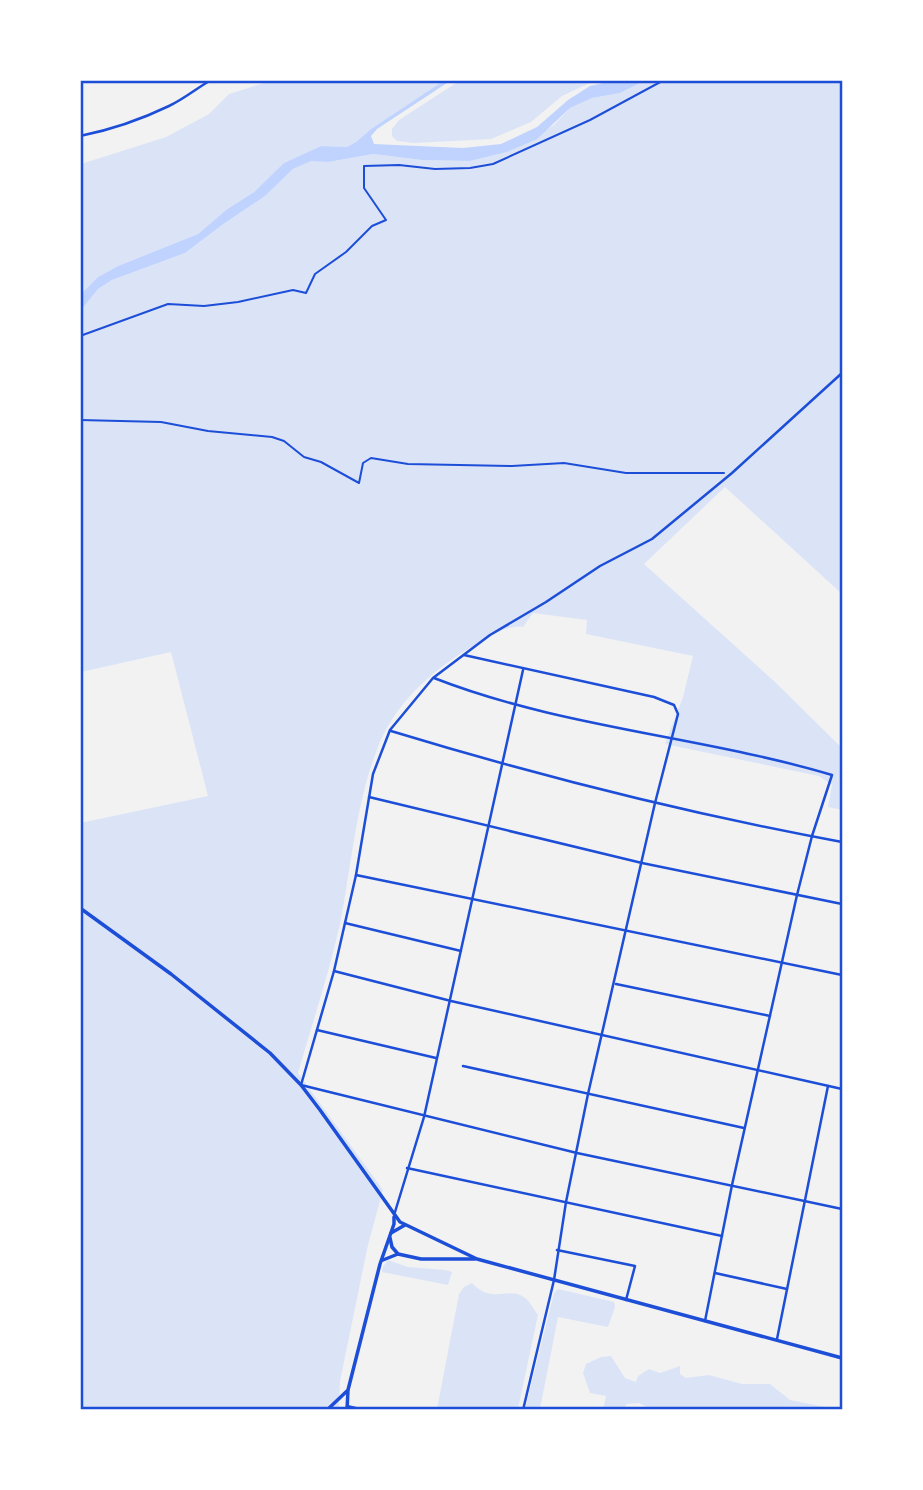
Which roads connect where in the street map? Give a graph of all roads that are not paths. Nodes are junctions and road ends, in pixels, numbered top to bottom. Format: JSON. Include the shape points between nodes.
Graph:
{"nodes":[{"id":1,"x":211,"y":80,"type":"edge"},
{"id":2,"x":80,"y":136,"type":"edge"},
{"id":3,"x":842,"y":373,"type":"edge"},
{"id":4,"x":464,"y":655,"type":"junction"},
{"id":5,"x":524,"y":669,"type":"junction"},
{"id":6,"x":433,"y":678,"type":"junction"},
{"id":7,"x":516,"y":704,"type":"junction"},
{"id":8,"x":390,"y":730,"type":"junction"},
{"id":9,"x":670,"y":739,"type":"junction"},
{"id":10,"x":504,"y":765,"type":"junction"},
{"id":11,"x":369,"y":797,"type":"junction"},
{"id":12,"x":655,"y":803,"type":"junction"},
{"id":13,"x":489,"y":827,"type":"junction"},
{"id":14,"x":812,"y":836,"type":"junction"},
{"id":15,"x":842,"y":842,"type":"edge"},
{"id":16,"x":642,"y":863,"type":"junction"},
{"id":17,"x":356,"y":875,"type":"junction"},
{"id":18,"x":797,"y":895,"type":"junction"},
{"id":19,"x":471,"y":898,"type":"junction"},
{"id":20,"x":842,"y":904,"type":"edge"},
{"id":21,"x":80,"y":908,"type":"edge"},
{"id":22,"x":345,"y":923,"type":"junction"},
{"id":23,"x":628,"y":930,"type":"junction"},
{"id":24,"x":461,"y":951,"type":"junction"},
{"id":25,"x":783,"y":962,"type":"junction"},
{"id":26,"x":334,"y":971,"type":"junction"},
{"id":27,"x":842,"y":975,"type":"edge"},
{"id":28,"x":615,"y":984,"type":"junction"},
{"id":29,"x":451,"y":1001,"type":"junction"},
{"id":30,"x":770,"y":1016,"type":"junction"},
{"id":31,"x":317,"y":1031,"type":"junction"},
{"id":32,"x":601,"y":1036,"type":"junction"},
{"id":33,"x":437,"y":1058,"type":"junction"},
{"id":34,"x":463,"y":1066,"type":"dead end"},
{"id":35,"x":758,"y":1070,"type":"junction"},
{"id":36,"x":301,"y":1085,"type":"junction"},
{"id":37,"x":828,"y":1086,"type":"junction"},
{"id":38,"x":842,"y":1089,"type":"edge"},
{"id":39,"x":588,"y":1094,"type":"junction"},
{"id":40,"x":424,"y":1117,"type":"junction"},
{"id":41,"x":744,"y":1128,"type":"junction"},
{"id":42,"x":577,"y":1153,"type":"junction"},
{"id":43,"x":407,"y":1168,"type":"junction"},
{"id":44,"x":732,"y":1185,"type":"junction"},
{"id":45,"x":806,"y":1200,"type":"junction"},
{"id":46,"x":566,"y":1202,"type":"junction"},
{"id":47,"x":842,"y":1209,"type":"edge"},
{"id":48,"x":394,"y":1215,"type":"junction"},
{"id":49,"x":407,"y":1224,"type":"junction"},
{"id":50,"x":390,"y":1234,"type":"junction"},
{"id":51,"x":722,"y":1236,"type":"junction"},
{"id":52,"x":454,"y":1247,"type":"junction"},
{"id":53,"x":557,"y":1250,"type":"junction"},
{"id":54,"x":398,"y":1254,"type":"junction"},
{"id":55,"x":477,"y":1259,"type":"junction"},
{"id":56,"x":458,"y":1260,"type":"junction"},
{"id":57,"x":380,"y":1264,"type":"junction"},
{"id":58,"x":715,"y":1273,"type":"junction"},
{"id":59,"x":554,"y":1280,"type":"junction"},
{"id":60,"x":787,"y":1289,"type":"junction"},
{"id":61,"x":626,"y":1300,"type":"junction"},
{"id":62,"x":705,"y":1321,"type":"junction"},
{"id":63,"x":777,"y":1339,"type":"junction"},
{"id":64,"x":842,"y":1358,"type":"edge"},
{"id":65,"x":348,"y":1390,"type":"junction"},
{"id":66,"x":347,"y":1408,"type":"edge"},
{"id":67,"x":327,"y":1409,"type":"edge"},
{"id":68,"x":364,"y":1409,"type":"edge"},
{"id":69,"x":523,"y":1409,"type":"edge"}],
"edges":[{"from":1,"to":2,"type":"street","via":[[171,105]]},
{"from":3,"to":4,"type":"street","via":[[652,539],[600,566]]},
{"from":4,"to":5,"type":"street"},
{"from":4,"to":6,"type":"street"},
{"from":5,"to":7,"type":"street"},
{"from":5,"to":9,"type":"street","via":[[674,705],[678,714]]},
{"from":6,"to":7,"type":"street"},
{"from":6,"to":8,"type":"street"},
{"from":7,"to":9,"type":"street"},
{"from":7,"to":10,"type":"street"},
{"from":8,"to":10,"type":"street"},
{"from":8,"to":11,"type":"street"},
{"from":9,"to":12,"type":"street"},
{"from":9,"to":14,"type":"street","via":[[743,751],[832,775]]},
{"from":10,"to":12,"type":"street"},
{"from":10,"to":13,"type":"street"},
{"from":11,"to":13,"type":"street"},
{"from":11,"to":17,"type":"street"},
{"from":12,"to":14,"type":"street"},
{"from":12,"to":16,"type":"street"},
{"from":13,"to":16,"type":"street"},
{"from":13,"to":19,"type":"street"},
{"from":14,"to":15,"type":"street"},
{"from":14,"to":18,"type":"street"},
{"from":16,"to":18,"type":"street"},
{"from":16,"to":23,"type":"street"},
{"from":17,"to":19,"type":"street"},
{"from":17,"to":22,"type":"street"},
{"from":18,"to":20,"type":"street"},
{"from":18,"to":25,"type":"street"},
{"from":19,"to":23,"type":"street"},
{"from":19,"to":24,"type":"street"},
{"from":21,"to":36,"type":"street","via":[[260,1045]]},
{"from":22,"to":24,"type":"street"},
{"from":22,"to":26,"type":"street"},
{"from":23,"to":25,"type":"street"},
{"from":23,"to":28,"type":"street"},
{"from":24,"to":29,"type":"street"},
{"from":25,"to":27,"type":"street"},
{"from":25,"to":30,"type":"street"},
{"from":26,"to":29,"type":"street"},
{"from":26,"to":31,"type":"street"},
{"from":28,"to":30,"type":"street"},
{"from":28,"to":32,"type":"street"},
{"from":29,"to":32,"type":"street"},
{"from":29,"to":33,"type":"street"},
{"from":30,"to":35,"type":"street"},
{"from":31,"to":33,"type":"street"},
{"from":31,"to":36,"type":"street"},
{"from":32,"to":35,"type":"street"},
{"from":32,"to":39,"type":"street"},
{"from":33,"to":40,"type":"street"},
{"from":34,"to":39,"type":"street"},
{"from":35,"to":37,"type":"street"},
{"from":35,"to":41,"type":"street"},
{"from":36,"to":40,"type":"street"},
{"from":36,"to":48,"type":"street"},
{"from":37,"to":38,"type":"street"},
{"from":37,"to":45,"type":"street"},
{"from":39,"to":41,"type":"street"},
{"from":39,"to":42,"type":"street"},
{"from":40,"to":42,"type":"street"},
{"from":40,"to":43,"type":"street"},
{"from":41,"to":44,"type":"street"},
{"from":42,"to":44,"type":"street"},
{"from":42,"to":46,"type":"street"},
{"from":43,"to":46,"type":"street"},
{"from":43,"to":48,"type":"street"},
{"from":44,"to":45,"type":"street"},
{"from":44,"to":51,"type":"street"},
{"from":45,"to":47,"type":"street"},
{"from":45,"to":60,"type":"street"},
{"from":46,"to":51,"type":"street"},
{"from":46,"to":53,"type":"street"},
{"from":48,"to":49,"type":"street"},
{"from":48,"to":50,"type":"street"},
{"from":49,"to":50,"type":"street"},
{"from":49,"to":52,"type":"street"},
{"from":50,"to":54,"type":"street"},
{"from":50,"to":57,"type":"street"},
{"from":51,"to":58,"type":"street"},
{"from":52,"to":55,"type":"street"},
{"from":52,"to":56,"type":"street"},
{"from":53,"to":59,"type":"street"},
{"from":53,"to":61,"type":"street","via":[[635,1266]]},
{"from":54,"to":56,"type":"street"},
{"from":54,"to":57,"type":"street"},
{"from":55,"to":56,"type":"street"},
{"from":55,"to":59,"type":"street"},
{"from":57,"to":65,"type":"street"},
{"from":58,"to":60,"type":"street"},
{"from":58,"to":62,"type":"street"},
{"from":59,"to":61,"type":"street"},
{"from":59,"to":69,"type":"street"},
{"from":60,"to":63,"type":"street"},
{"from":61,"to":62,"type":"street"},
{"from":62,"to":63,"type":"street"},
{"from":63,"to":64,"type":"street"},
{"from":65,"to":66,"type":"street"},
{"from":65,"to":67,"type":"street"},
{"from":66,"to":68,"type":"street"}]}
